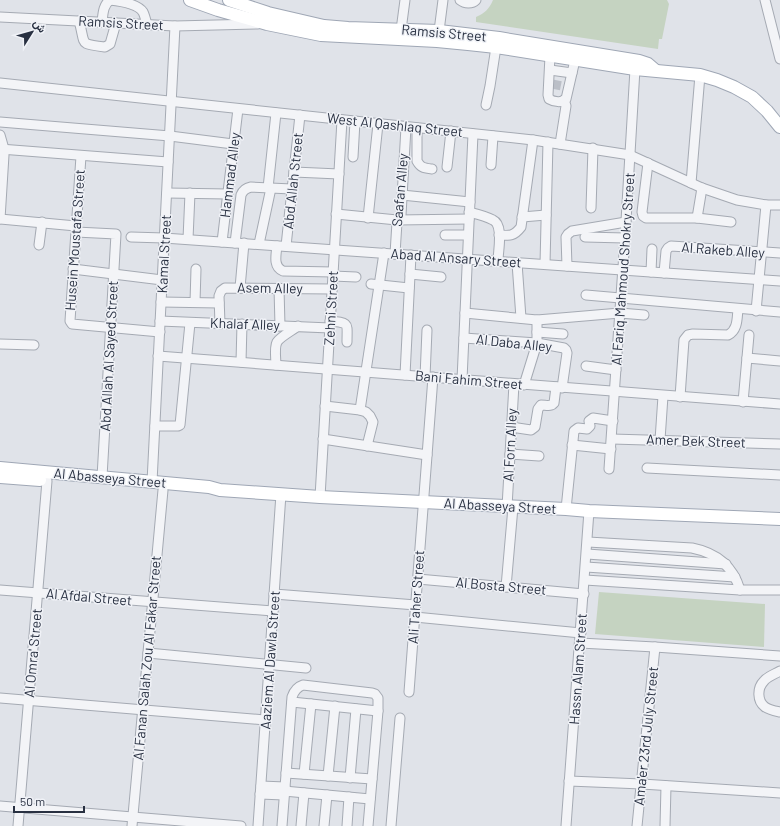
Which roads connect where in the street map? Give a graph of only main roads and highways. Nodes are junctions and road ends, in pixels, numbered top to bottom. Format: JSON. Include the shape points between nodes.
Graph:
{"nodes":[{"id":1,"x":190,"y":0,"type":"edge"},
{"id":2,"x":229,"y":0,"type":"edge"},
{"id":3,"x":657,"y":71,"type":"junction"},
{"id":4,"x":780,"y":127,"type":"edge"},
{"id":5,"x":0,"y":468,"type":"edge"},
{"id":6,"x":0,"y":477,"type":"edge"},
{"id":7,"x":220,"y":490,"type":"junction"},
{"id":8,"x":780,"y":519,"type":"edge"}],
"edges":[{"from":1,"to":3,"type":"main road","name":"Ramsis Street","via":[[267,24],[321,35],[438,41],[496,47]]},
{"from":2,"to":3,"type":"main road","name":"Ramsis Street","via":[[268,13],[324,26],[439,31],[499,38],[639,61]]},
{"from":3,"to":4,"type":"main road","name":"Ramsis Street","via":[[700,76],[734,87],[752,97]]},
{"from":5,"to":7,"type":"main road","name":"Al Abasseya Street"},
{"from":6,"to":7,"type":"main road","name":"Al Abasseya Street","via":[[162,490]]},
{"from":7,"to":8,"type":"main road","name":"Al Abasseya Street"}]}
